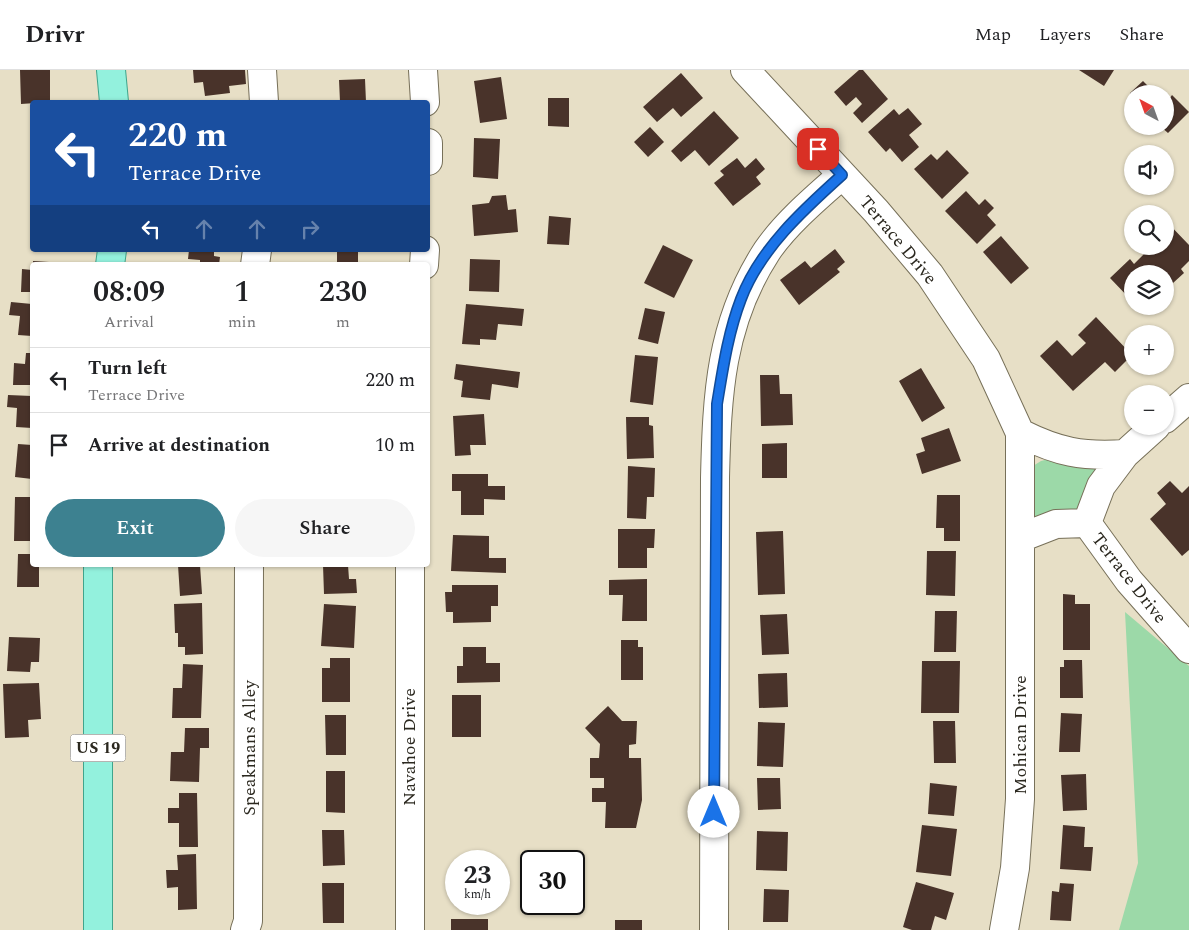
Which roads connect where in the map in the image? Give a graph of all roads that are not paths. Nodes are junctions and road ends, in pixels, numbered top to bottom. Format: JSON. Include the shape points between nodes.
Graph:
{"nodes":[{"id":1,"x":111,"y":70,"type":"edge"},
{"id":2,"x":262,"y":70,"type":"edge"},
{"id":3,"x":424,"y":70,"type":"edge"},
{"id":4,"x":745,"y":70,"type":"edge"},
{"id":5,"x":114,"y":100,"type":"edge"},
{"id":6,"x":264,"y":100,"type":"edge"},
{"id":7,"x":425,"y":100,"type":"edge"},
{"id":8,"x":842,"y":175,"type":"junction"},
{"id":9,"x":1189,"y":398,"type":"edge"},
{"id":10,"x":1174,"y":411,"type":"edge"},
{"id":11,"x":1020,"y":433,"type":"junction"},
{"id":12,"x":1146,"y":435,"type":"edge"},
{"id":13,"x":1125,"y":454,"type":"junction"},
{"id":14,"x":1087,"y":523,"type":"junction"},
{"id":15,"x":1020,"y":538,"type":"junction"},
{"id":16,"x":98,"y":567,"type":"edge"},
{"id":17,"x":249,"y":567,"type":"edge"},
{"id":18,"x":410,"y":567,"type":"edge"},
{"id":19,"x":1189,"y":649,"type":"edge"},
{"id":20,"x":98,"y":930,"type":"edge"},
{"id":21,"x":245,"y":930,"type":"edge"},
{"id":22,"x":410,"y":930,"type":"edge"},
{"id":23,"x":714,"y":930,"type":"edge"},
{"id":24,"x":1004,"y":930,"type":"edge"}],
"edges":[{"from":1,"to":5,"type":"main road"},
{"from":2,"to":6,"type":"street"},
{"from":3,"to":7,"type":"street"},
{"from":4,"to":8,"type":"street","name":"Terrace Drive"},
{"from":8,"to":11,"type":"street","name":"Terrace Drive","via":[[930,275],[986,359]]},
{"from":8,"to":23,"type":"street","via":[[768,250],[741,298],[727,345],[717,404],[715,478]]},
{"from":9,"to":10,"type":"street"},
{"from":11,"to":13,"type":"street","via":[[1050,448],[1092,456]]},
{"from":11,"to":15,"type":"street","name":"Terrace Drive"},
{"from":12,"to":13,"type":"street"},
{"from":13,"to":14,"type":"street","via":[[1100,486]]},
{"from":14,"to":15,"type":"street","name":"Terrace Drive","via":[[1056,524]]},
{"from":14,"to":19,"type":"street","name":"Terrace Drive","via":[[1129,580]]},
{"from":15,"to":24,"type":"street","name":"Mohican Drive","via":[[1020,799],[1015,868]]},
{"from":16,"to":20,"type":"main road","number":"US 19"},
{"from":17,"to":21,"type":"street","name":"Speakmans Alley","via":[[248,921]]},
{"from":18,"to":22,"type":"street","name":"Navahoe Drive"}]}
